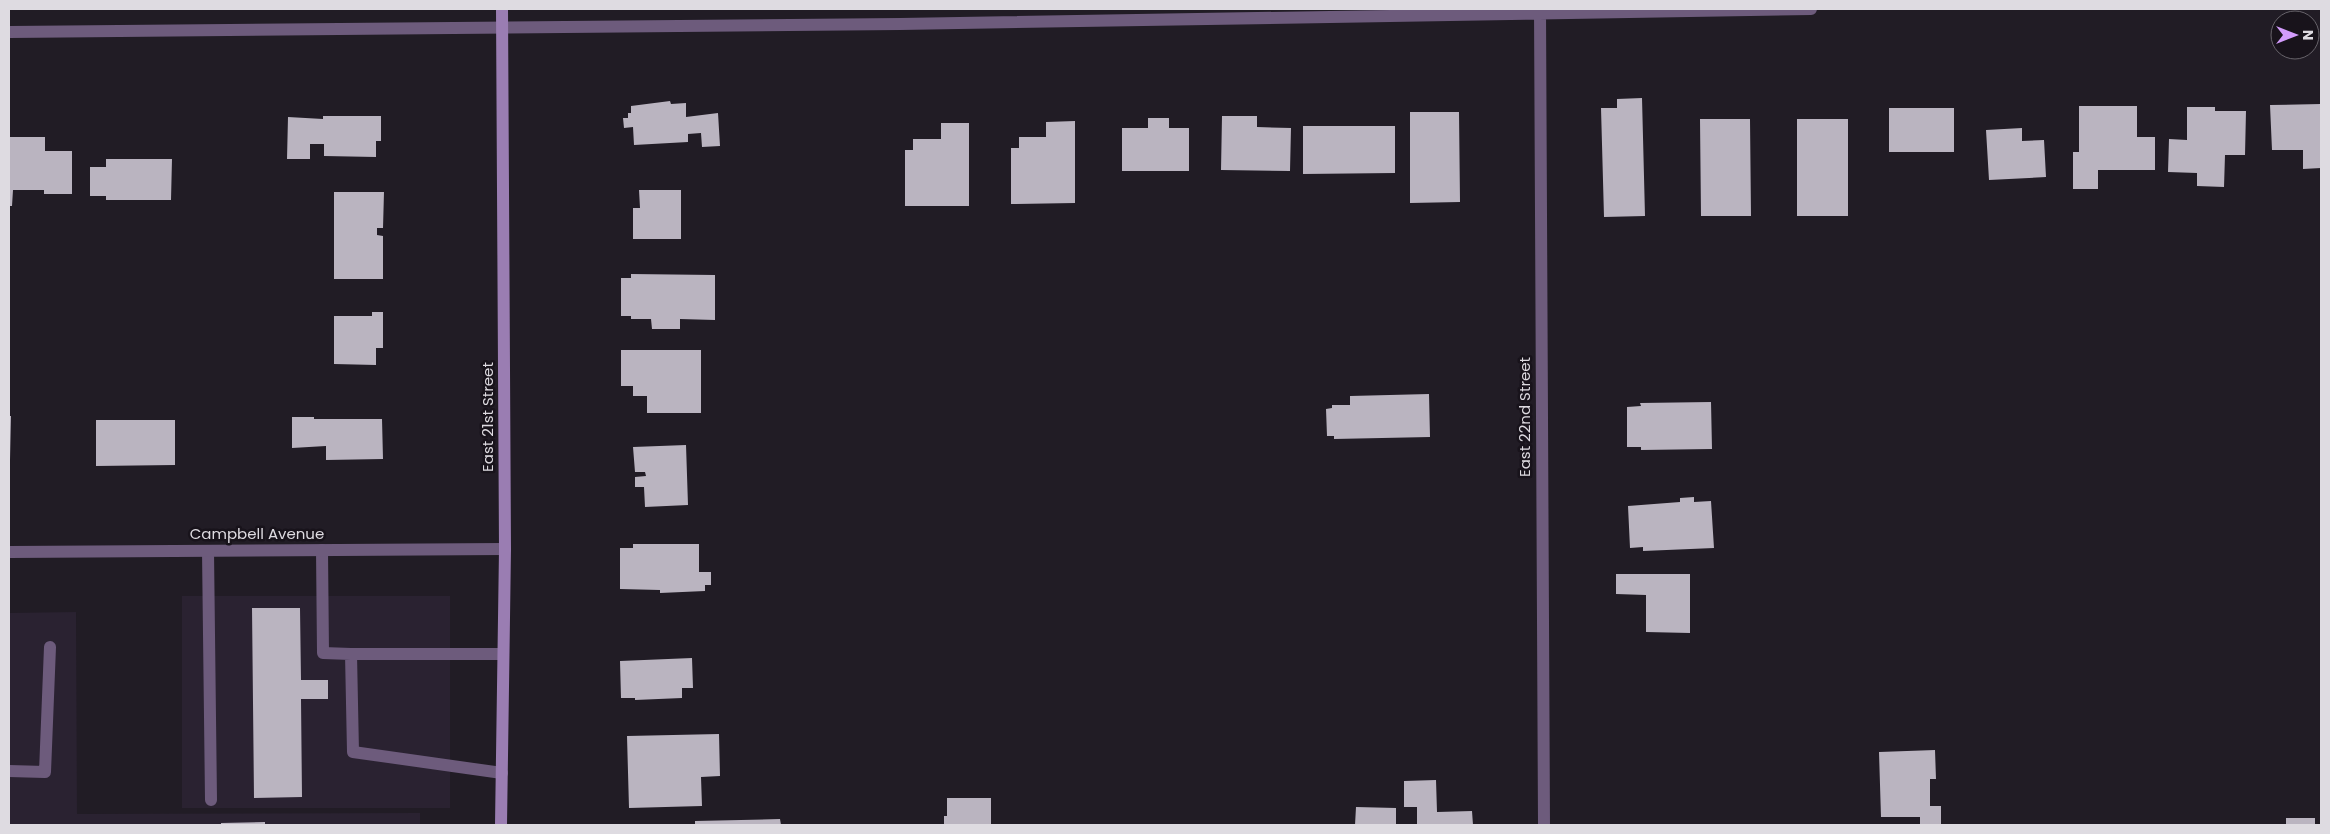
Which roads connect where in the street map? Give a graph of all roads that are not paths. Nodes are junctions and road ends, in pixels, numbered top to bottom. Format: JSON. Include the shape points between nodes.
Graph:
{"nodes":[{"id":1,"x":502,"y":9,"type":"edge"},
{"id":2,"x":1811,"y":9,"type":"edge"},
{"id":3,"x":1540,"y":11,"type":"edge"},
{"id":4,"x":502,"y":27,"type":"junction"},
{"id":5,"x":9,"y":32,"type":"edge"},
{"id":6,"x":504,"y":548,"type":"junction"},
{"id":7,"x":322,"y":550,"type":"junction"},
{"id":8,"x":208,"y":551,"type":"junction"},
{"id":9,"x":9,"y":552,"type":"edge"},
{"id":10,"x":50,"y":647,"type":"dead end"},
{"id":11,"x":351,"y":654,"type":"junction"},
{"id":12,"x":503,"y":654,"type":"junction"},
{"id":13,"x":9,"y":772,"type":"edge"},
{"id":14,"x":502,"y":773,"type":"junction"},
{"id":15,"x":211,"y":800,"type":"dead end"},
{"id":16,"x":502,"y":825,"type":"edge"},
{"id":17,"x":1544,"y":825,"type":"edge"}],
"edges":[{"from":1,"to":4,"type":"main road","name":"East 21st Street"},
{"from":2,"to":3,"type":"street"},
{"from":3,"to":4,"type":"street"},
{"from":3,"to":17,"type":"street","name":"East 22nd Street"},
{"from":4,"to":5,"type":"street"},
{"from":4,"to":6,"type":"main road","name":"East 21st Street"},
{"from":6,"to":7,"type":"street","name":"Campbell Avenue"},
{"from":6,"to":12,"type":"main road","name":"East 21st Street"},
{"from":7,"to":8,"type":"street","name":"Campbell Avenue"},
{"from":7,"to":11,"type":"street","via":[[323,653]]},
{"from":8,"to":9,"type":"street","name":"Campbell Avenue"},
{"from":8,"to":15,"type":"street"},
{"from":10,"to":13,"type":"street","via":[[45,772]]},
{"from":11,"to":12,"type":"street"},
{"from":11,"to":14,"type":"street","via":[[353,752]]},
{"from":12,"to":14,"type":"main road","name":"East 21st Street"},
{"from":14,"to":16,"type":"main road","name":"East 21st Street"}]}
